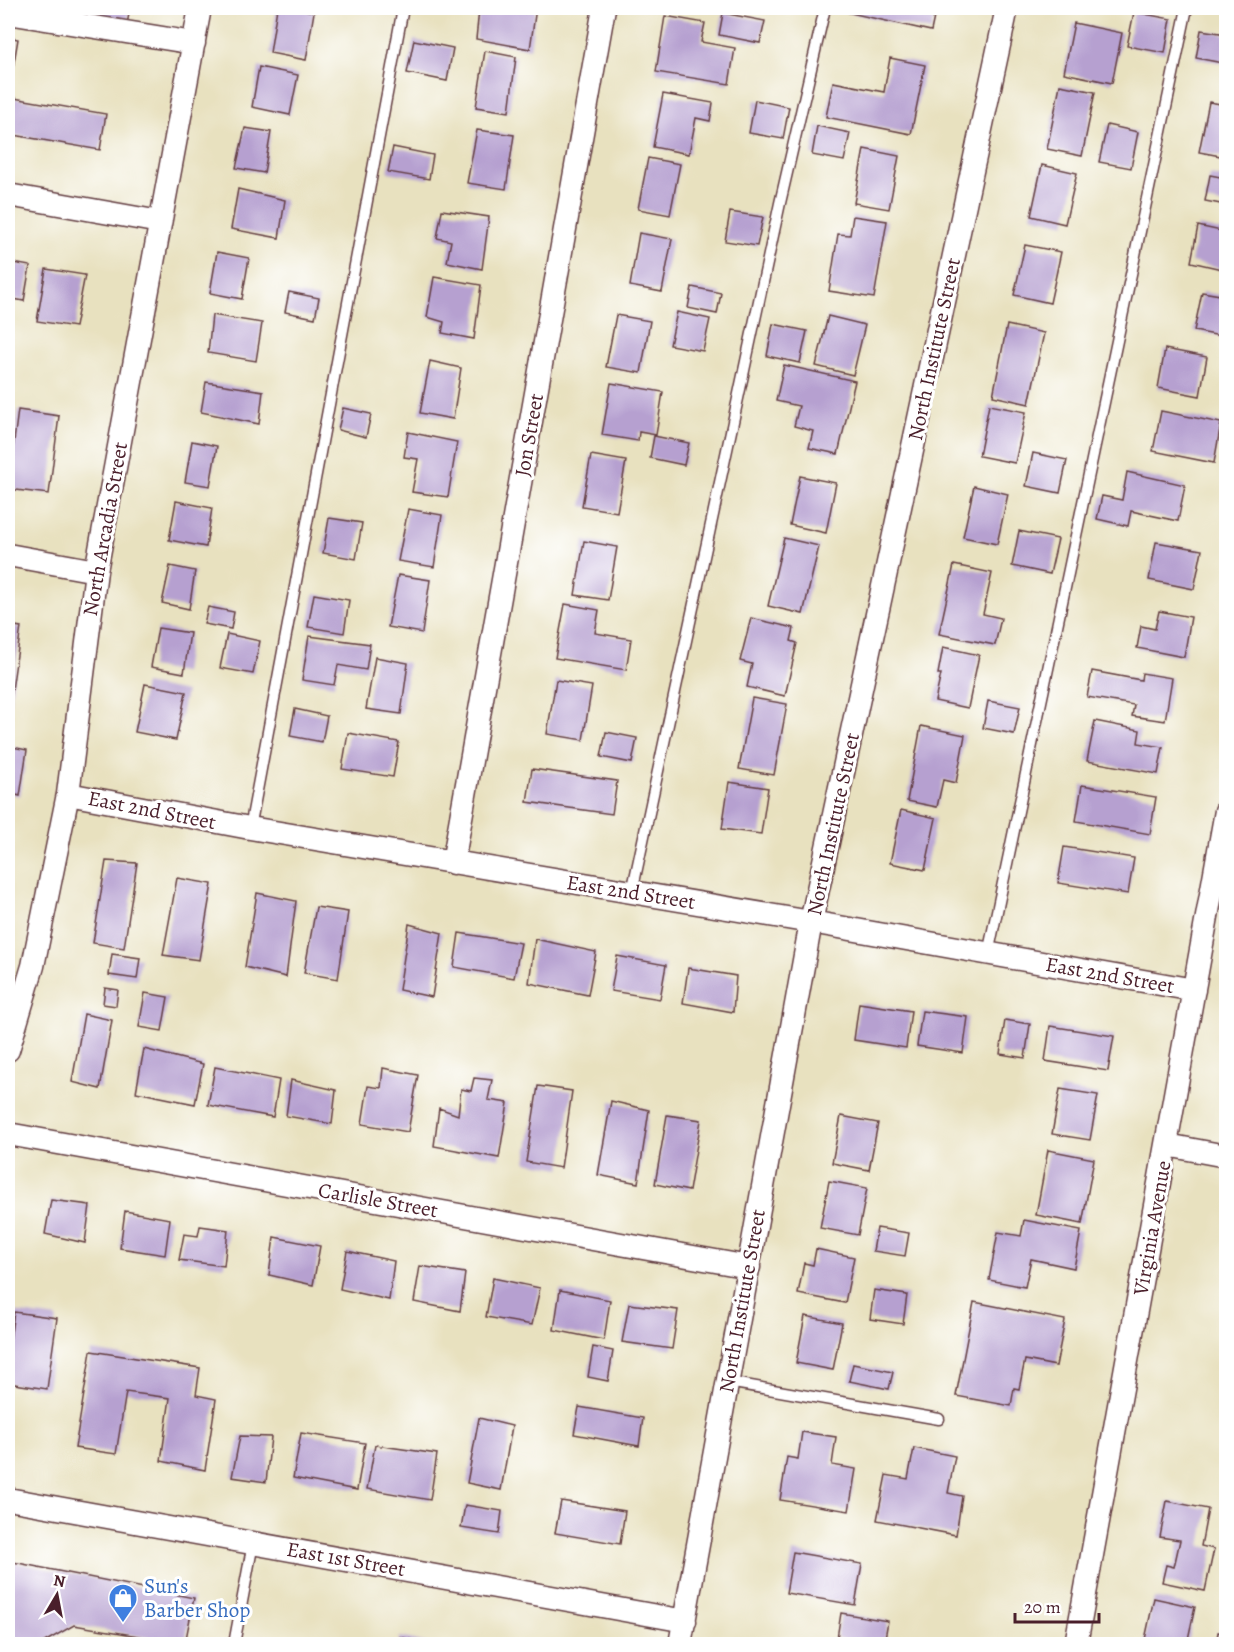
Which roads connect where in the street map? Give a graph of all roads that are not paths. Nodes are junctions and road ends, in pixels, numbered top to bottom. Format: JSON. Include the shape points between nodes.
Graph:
{"nodes":[{"id":1,"x":200,"y":8,"type":"edge"},
{"id":2,"x":403,"y":8,"type":"edge"},
{"id":3,"x":604,"y":8,"type":"edge"},
{"id":4,"x":825,"y":8,"type":"edge"},
{"id":5,"x":1007,"y":8,"type":"edge"},
{"id":6,"x":1187,"y":8,"type":"edge"},
{"id":7,"x":8,"y":13,"type":"edge"},
{"id":8,"x":194,"y":43,"type":"junction"},
{"id":9,"x":8,"y":195,"type":"edge"},
{"id":10,"x":160,"y":222,"type":"junction"},
{"id":11,"x":8,"y":555,"type":"edge"},
{"id":12,"x":96,"y":571,"type":"junction"},
{"id":13,"x":68,"y":794,"type":"junction"},
{"id":14,"x":1227,"y":811,"type":"edge"},
{"id":15,"x":250,"y":828,"type":"junction"},
{"id":16,"x":453,"y":863,"type":"junction"},
{"id":17,"x":632,"y":893,"type":"junction"},
{"id":18,"x":812,"y":922,"type":"junction"},
{"id":19,"x":988,"y":954,"type":"junction"},
{"id":20,"x":1194,"y":990,"type":"junction"},
{"id":21,"x":8,"y":1050,"type":"edge"},
{"id":22,"x":8,"y":1134,"type":"edge"},
{"id":23,"x":1167,"y":1145,"type":"junction"},
{"id":24,"x":1227,"y":1156,"type":"edge"},
{"id":25,"x":748,"y":1267,"type":"junction"},
{"id":26,"x":728,"y":1382,"type":"junction"},
{"id":27,"x":939,"y":1419,"type":"dead end"},
{"id":28,"x":8,"y":1498,"type":"edge"},
{"id":29,"x":253,"y":1543,"type":"junction"},
{"id":30,"x":685,"y":1621,"type":"junction"},
{"id":31,"x":234,"y":1644,"type":"edge"},
{"id":32,"x":680,"y":1644,"type":"edge"},
{"id":33,"x":1076,"y":1644,"type":"edge"}],
"edges":[{"from":1,"to":8,"type":"street","name":"North Arcadia Street"},
{"from":2,"to":15,"type":"lane"},
{"from":3,"to":16,"type":"street","name":"Jon Street"},
{"from":4,"to":17,"type":"lane"},
{"from":5,"to":18,"type":"street","name":"North Institute Street"},
{"from":6,"to":19,"type":"lane"},
{"from":7,"to":8,"type":"street"},
{"from":8,"to":10,"type":"street","name":"North Arcadia Street"},
{"from":9,"to":10,"type":"street"},
{"from":10,"to":12,"type":"street","name":"North Arcadia Street"},
{"from":11,"to":12,"type":"street"},
{"from":12,"to":13,"type":"street","name":"North Arcadia Street"},
{"from":13,"to":15,"type":"street","name":"East 2nd Street"},
{"from":13,"to":21,"type":"street","name":"North Arcadia Street","via":[[33,966]]},
{"from":14,"to":20,"type":"street","name":"Virginia Avenue"},
{"from":15,"to":16,"type":"street","name":"East 2nd Street"},
{"from":16,"to":17,"type":"street","name":"East 2nd Street"},
{"from":17,"to":18,"type":"street","name":"East 2nd Street"},
{"from":18,"to":19,"type":"street","name":"East 2nd Street"},
{"from":18,"to":25,"type":"street","name":"North Institute Street"},
{"from":19,"to":20,"type":"street","name":"East 2nd Street"},
{"from":20,"to":23,"type":"street","name":"Virginia Avenue"},
{"from":22,"to":25,"type":"street","name":"Carlisle Street"},
{"from":23,"to":24,"type":"street"},
{"from":23,"to":33,"type":"street","name":"Virginia Avenue"},
{"from":25,"to":26,"type":"street","name":"North Institute Street"},
{"from":26,"to":27,"type":"lane"},
{"from":26,"to":30,"type":"street","name":"North Institute Street"},
{"from":28,"to":29,"type":"street","name":"East 1st Street"},
{"from":29,"to":30,"type":"street","name":"East 1st Street"},
{"from":29,"to":31,"type":"lane"},
{"from":30,"to":32,"type":"street","name":"North Institute Street"}]}
